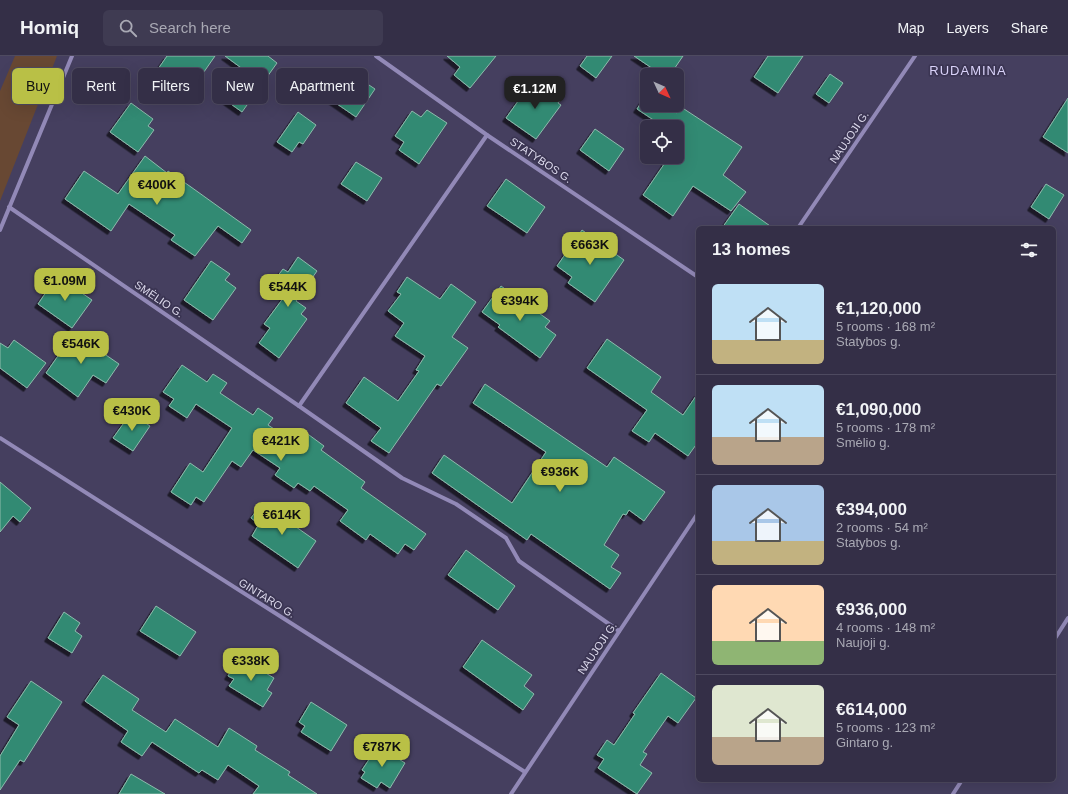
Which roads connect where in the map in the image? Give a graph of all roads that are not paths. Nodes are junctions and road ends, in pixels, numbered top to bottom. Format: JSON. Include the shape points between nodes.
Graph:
{"nodes":[{"id":1,"x":72,"y":56,"type":"edge"},
{"id":2,"x":376,"y":56,"type":"edge"},
{"id":3,"x":914,"y":56,"type":"edge"},
{"id":4,"x":487,"y":134,"type":"junction"},
{"id":5,"x":9,"y":207,"type":"junction"},
{"id":6,"x":799,"y":226,"type":"edge"},
{"id":7,"x":0,"y":230,"type":"edge"},
{"id":8,"x":696,"y":276,"type":"edge"},
{"id":9,"x":299,"y":406,"type":"junction"},
{"id":10,"x":0,"y":438,"type":"edge"},
{"id":11,"x":696,"y":516,"type":"edge"},
{"id":12,"x":1068,"y":618,"type":"edge"},
{"id":13,"x":619,"y":631,"type":"junction"},
{"id":14,"x":1056,"y":637,"type":"edge"},
{"id":15,"x":525,"y":772,"type":"junction"},
{"id":16,"x":961,"y":782,"type":"edge"},
{"id":17,"x":511,"y":794,"type":"edge"},
{"id":18,"x":953,"y":794,"type":"edge"}],
"edges":[{"from":1,"to":5,"type":"street"},
{"from":2,"to":4,"type":"street","name":"STATYBOS G."},
{"from":3,"to":6,"type":"street","name":"NAUJOJI G."},
{"from":4,"to":8,"type":"street","name":"STATYBOS G."},
{"from":4,"to":9,"type":"street"},
{"from":5,"to":7,"type":"street"},
{"from":5,"to":9,"type":"street","name":"SMĖLIO G."},
{"from":9,"to":13,"type":"street","name":"SMĖLIO G.","via":[[402,478],[456,504],[506,538],[519,561]]},
{"from":10,"to":15,"type":"street","name":"GINTARO G."},
{"from":11,"to":13,"type":"street","name":"NAUJOJI G."},
{"from":12,"to":14,"type":"street"},
{"from":13,"to":15,"type":"street","name":"NAUJOJI G."},
{"from":15,"to":17,"type":"street","name":"NAUJOJI G."},
{"from":16,"to":18,"type":"street"}]}
